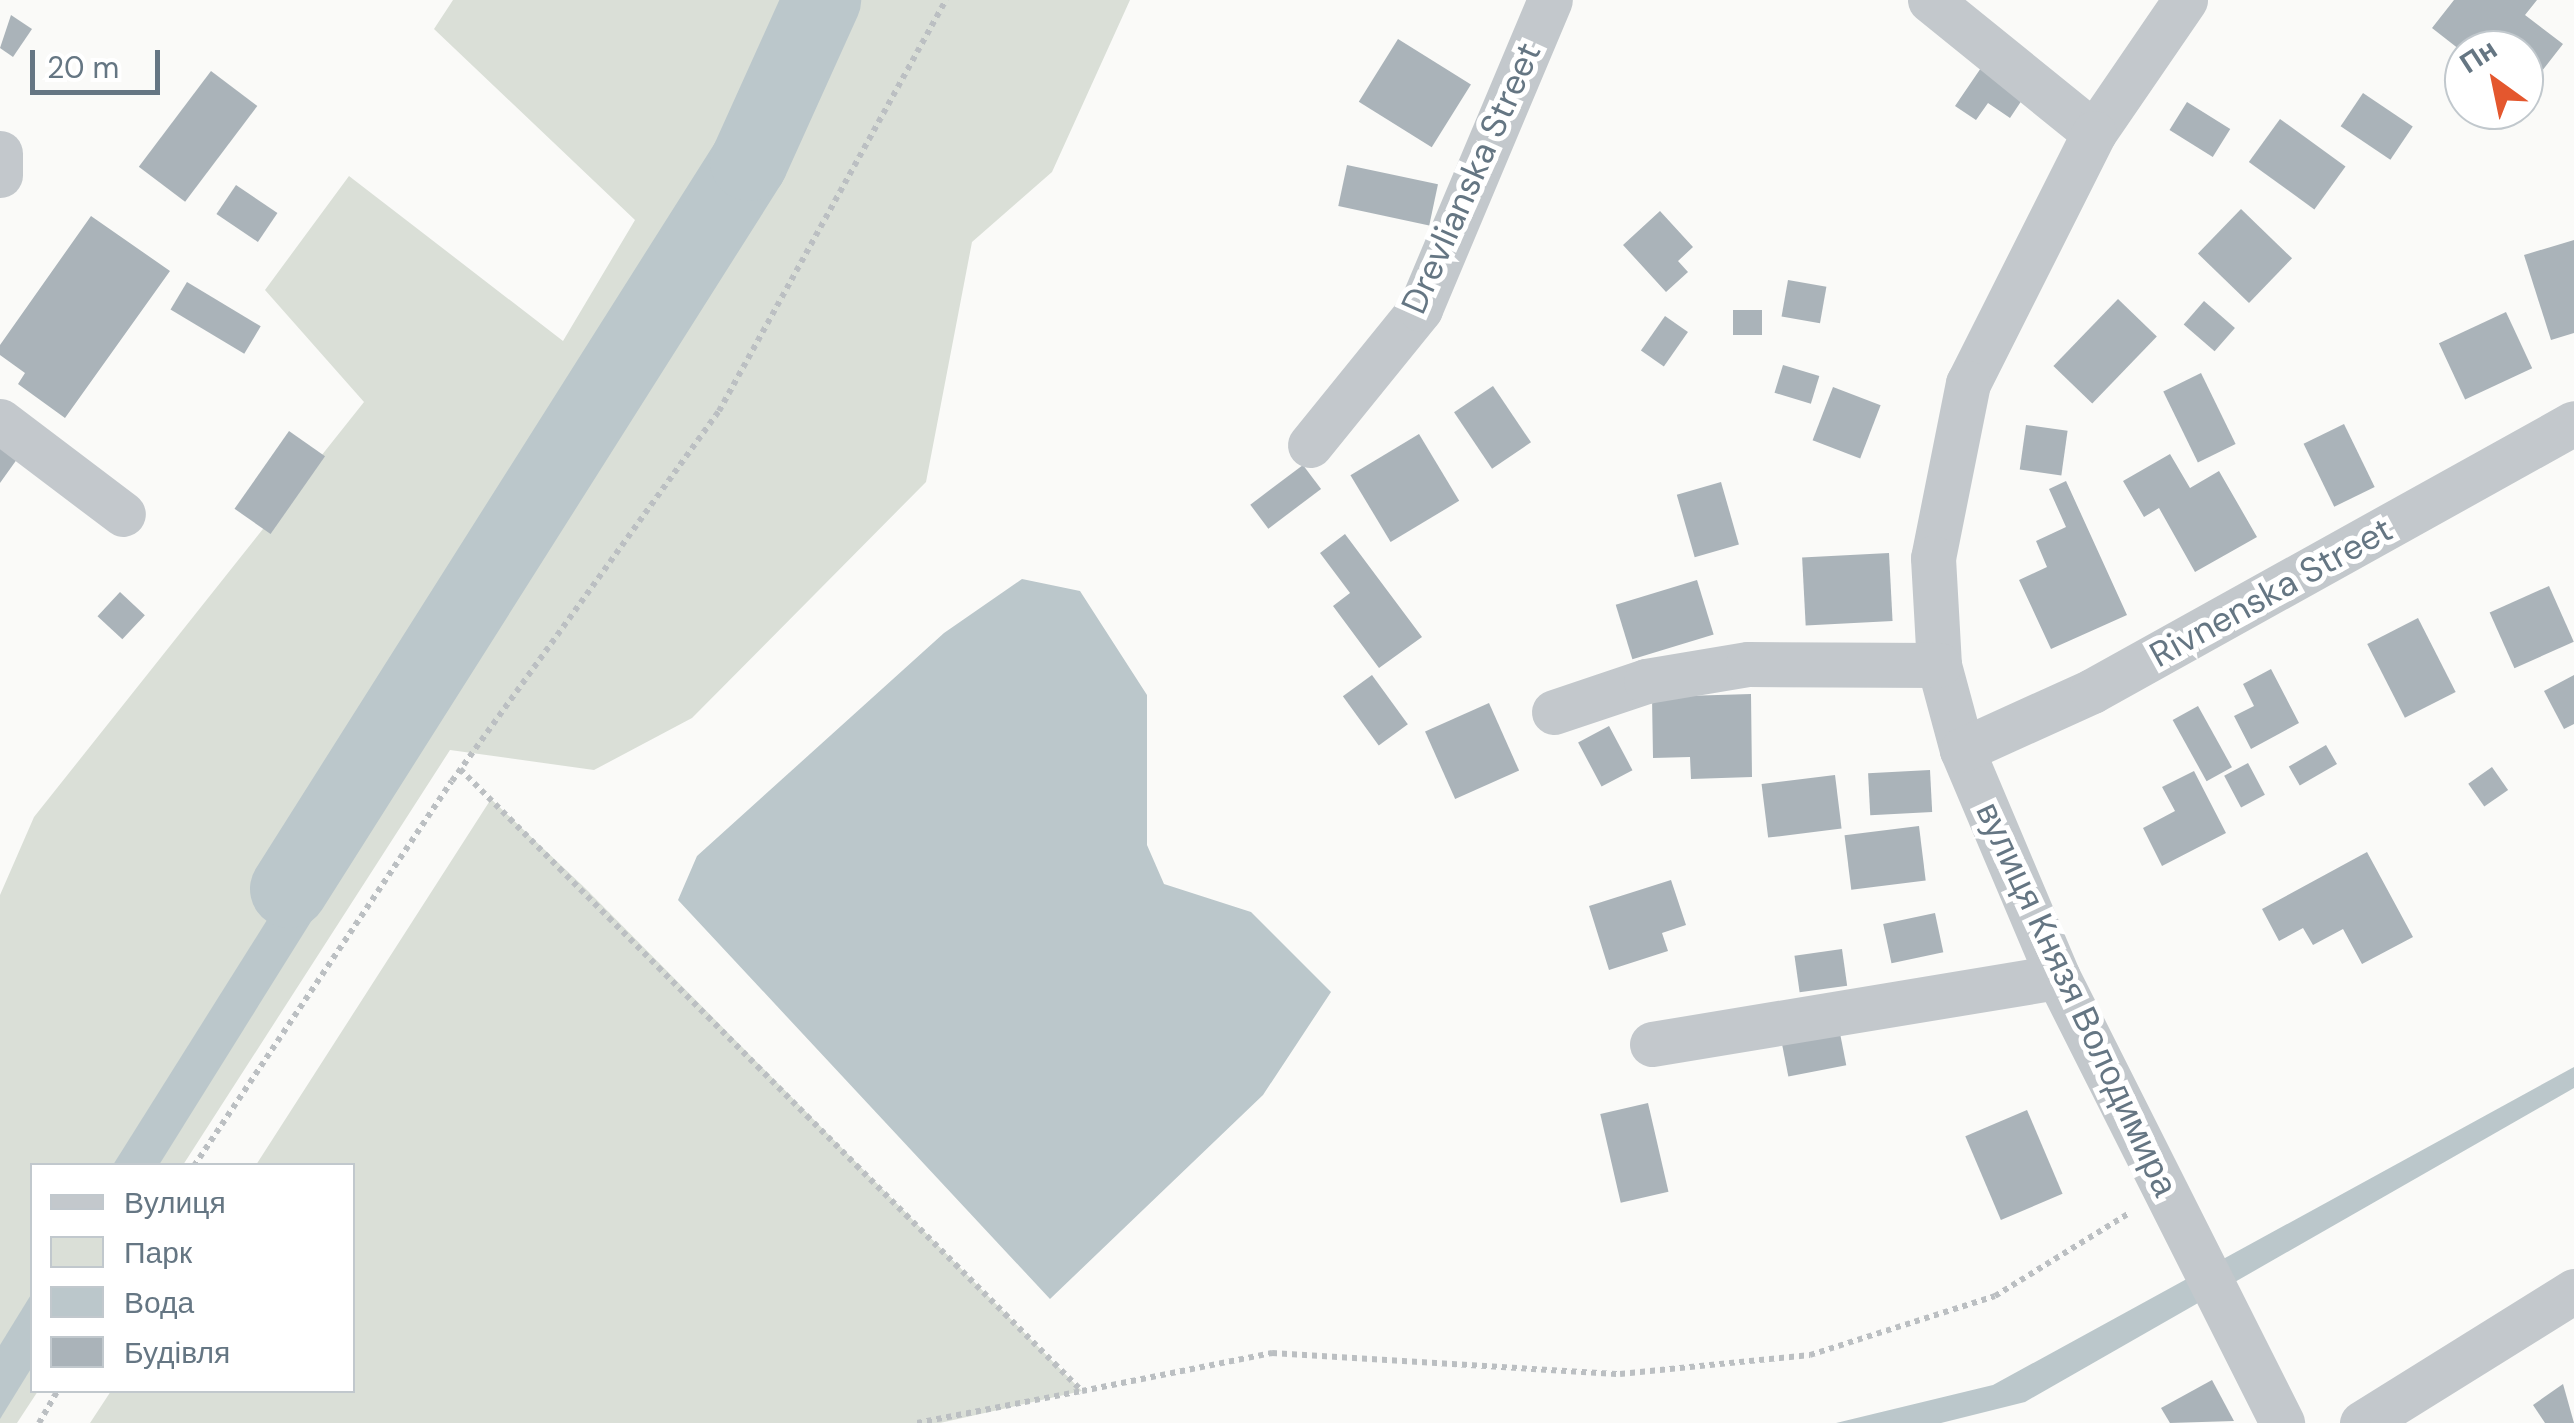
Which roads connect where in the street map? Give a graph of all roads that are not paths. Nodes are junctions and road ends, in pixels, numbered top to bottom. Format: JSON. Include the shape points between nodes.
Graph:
{"nodes":[{"id":1,"x":1550,"y":0,"type":"edge"},
{"id":2,"x":1930,"y":0,"type":"edge"},
{"id":3,"x":2185,"y":0,"type":"edge"},
{"id":4,"x":2094,"y":133,"type":"junction"},
{"id":5,"x":0,"y":153,"type":"edge"},
{"id":6,"x":0,"y":174,"type":"edge"},
{"id":7,"x":0,"y":420,"type":"edge"},
{"id":8,"x":2574,"y":423,"type":"edge"},
{"id":9,"x":1310,"y":444,"type":"dead end"},
{"id":10,"x":123,"y":514,"type":"dead end"},
{"id":11,"x":1940,"y":666,"type":"junction"},
{"id":12,"x":1554,"y":712,"type":"dead end"},
{"id":13,"x":1962,"y":750,"type":"junction"},
{"id":14,"x":2058,"y":977,"type":"junction"},
{"id":15,"x":1652,"y":1044,"type":"dead end"},
{"id":16,"x":2574,"y":1291,"type":"edge"},
{"id":17,"x":2282,"y":1423,"type":"edge"},
{"id":18,"x":2362,"y":1423,"type":"edge"}],
"edges":[{"from":1,"to":9,"type":"street","name":"Drevlianska Street","via":[[1420,309]]},
{"from":2,"to":4,"type":"street"},
{"from":3,"to":4,"type":"street","name":"вулиця Князя Володимира"},
{"from":4,"to":11,"type":"street","name":"вулиця Князя Володимира","via":[[1968,383],[1933,558]]},
{"from":5,"to":6,"type":"street"},
{"from":7,"to":10,"type":"street"},
{"from":8,"to":13,"type":"street","name":"Rivnenska Street","via":[[2092,691]]},
{"from":11,"to":12,"type":"street","via":[[1748,664],[1646,681]]},
{"from":11,"to":13,"type":"street","name":"вулиця Князя Володимира"},
{"from":13,"to":14,"type":"street","name":"вулиця Князя Володимира"},
{"from":14,"to":15,"type":"street"},
{"from":14,"to":17,"type":"street","name":"вулиця Князя Володимира"},
{"from":16,"to":18,"type":"street"}]}
